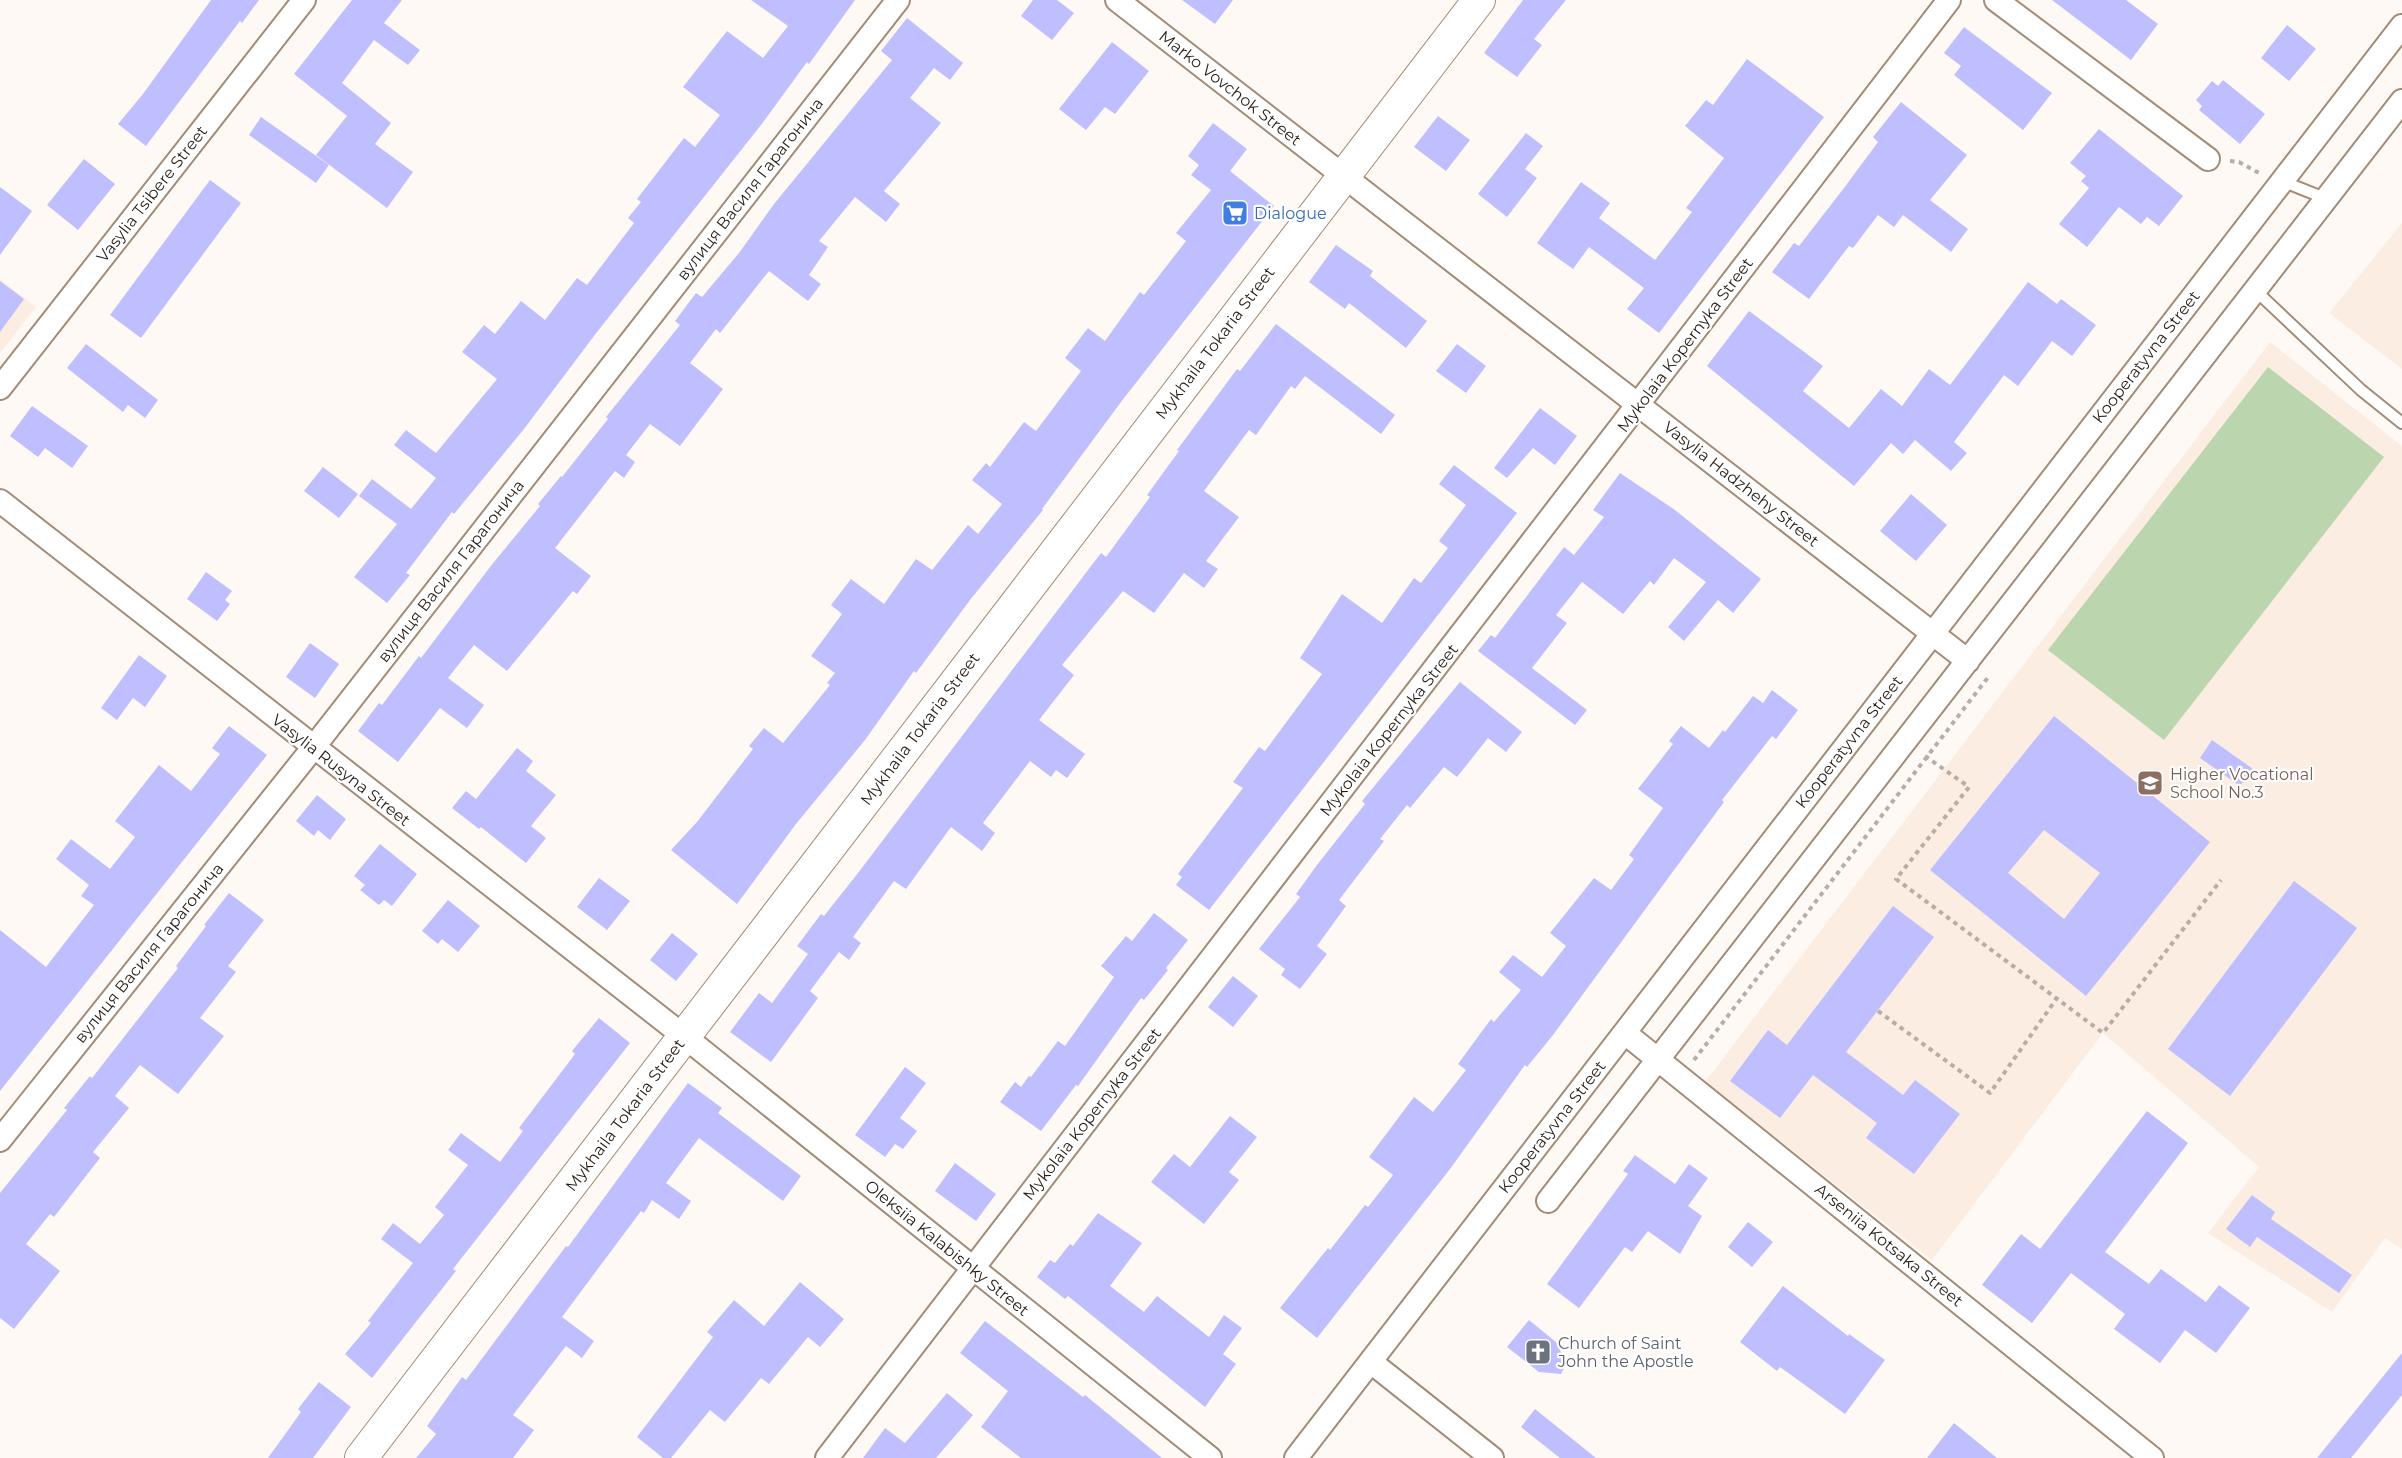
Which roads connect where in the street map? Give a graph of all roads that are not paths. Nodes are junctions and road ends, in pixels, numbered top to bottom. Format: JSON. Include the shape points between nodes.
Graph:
{"nodes":[{"id":1,"x":304,"y":0,"type":"edge"},
{"id":2,"x":898,"y":0,"type":"edge"},
{"id":3,"x":1117,"y":0,"type":"edge"},
{"id":4,"x":1479,"y":0,"type":"edge"},
{"id":5,"x":1949,"y":0,"type":"edge"},
{"id":6,"x":1996,"y":0,"type":"edge"},
{"id":7,"x":2402,"y":26,"type":"edge"},
{"id":8,"x":2402,"y":101,"type":"edge"},
{"id":9,"x":2208,"y":159,"type":"road end"},
{"id":10,"x":1342,"y":176,"type":"junction"},
{"id":11,"x":2279,"y":184,"type":"junction"},
{"id":12,"x":2327,"y":199,"type":"junction"},
{"id":13,"x":2256,"y":291,"type":"junction"},
{"id":14,"x":0,"y":388,"type":"edge"},
{"id":15,"x":1640,"y":404,"type":"junction"},
{"id":16,"x":2402,"y":423,"type":"edge"},
{"id":17,"x":0,"y":501,"type":"edge"},
{"id":18,"x":1932,"y":634,"type":"junction"},
{"id":19,"x":1968,"y":661,"type":"junction"},
{"id":20,"x":313,"y":748,"type":"junction"},
{"id":21,"x":1625,"y":1033,"type":"junction"},
{"id":22,"x":685,"y":1037,"type":"junction"},
{"id":23,"x":1657,"y":1058,"type":"junction"},
{"id":24,"x":0,"y":1140,"type":"edge"},
{"id":25,"x":1548,"y":1201,"type":"dead end"},
{"id":26,"x":973,"y":1269,"type":"junction"},
{"id":27,"x":1371,"y":1362,"type":"junction"},
{"id":28,"x":362,"y":1458,"type":"edge"},
{"id":29,"x":827,"y":1458,"type":"edge"},
{"id":30,"x":1210,"y":1458,"type":"edge"},
{"id":31,"x":1296,"y":1458,"type":"edge"},
{"id":32,"x":1492,"y":1458,"type":"edge"},
{"id":33,"x":2152,"y":1458,"type":"edge"}],
"edges":[{"from":1,"to":14,"type":"street","name":"Vasylia Tsibere Street"},
{"from":2,"to":20,"type":"street","name":"вулиця Василя Гарагонича"},
{"from":3,"to":10,"type":"street","name":"Marko Vovchok Street"},
{"from":4,"to":10,"type":"street","name":"Mykhaila Tokaria Street"},
{"from":5,"to":15,"type":"street","name":"Mykolaia Kopernyka Street"},
{"from":6,"to":9,"type":"street"},
{"from":7,"to":11,"type":"street","name":"Kooperatyvna Street"},
{"from":8,"to":12,"type":"street"},
{"from":10,"to":15,"type":"street","name":"Vasylia Hadzhehy Street"},
{"from":10,"to":22,"type":"street","name":"Mykhaila Tokaria Street"},
{"from":11,"to":12,"type":"lane"},
{"from":11,"to":18,"type":"street","name":"Kooperatyvna Street"},
{"from":12,"to":13,"type":"street"},
{"from":13,"to":16,"type":"lane","via":[[2361,390]]},
{"from":13,"to":19,"type":"street"},
{"from":15,"to":18,"type":"street","name":"Vasylia Hadzhehy Street"},
{"from":15,"to":26,"type":"street","name":"Mykolaia Kopernyka Street"},
{"from":17,"to":20,"type":"street","name":"Vasylia Rusyna Street"},
{"from":18,"to":19,"type":"street","name":"Vasylia Hadzhehy Street"},
{"from":18,"to":21,"type":"street","name":"Kooperatyvna Street"},
{"from":19,"to":23,"type":"street"},
{"from":20,"to":22,"type":"street","name":"Vasylia Rusyna Street"},
{"from":20,"to":24,"type":"street","name":"вулиця Василя Гарагонича"},
{"from":21,"to":23,"type":"street","name":"Arseniia Kotsaka Street"},
{"from":21,"to":27,"type":"street","name":"Kooperatyvna Street"},
{"from":22,"to":26,"type":"street","name":"Oleksiia Kalabishky Street"},
{"from":22,"to":28,"type":"street","name":"Mykhaila Tokaria Street"},
{"from":23,"to":25,"type":"street"},
{"from":23,"to":33,"type":"street","name":"Arseniia Kotsaka Street"},
{"from":26,"to":29,"type":"street","name":"Mykolaia Kopernyka Street"},
{"from":26,"to":30,"type":"street","name":"Oleksiia Kalabishky Street"},
{"from":27,"to":31,"type":"street","name":"Kooperatyvna Street"},
{"from":27,"to":32,"type":"street"}]}
